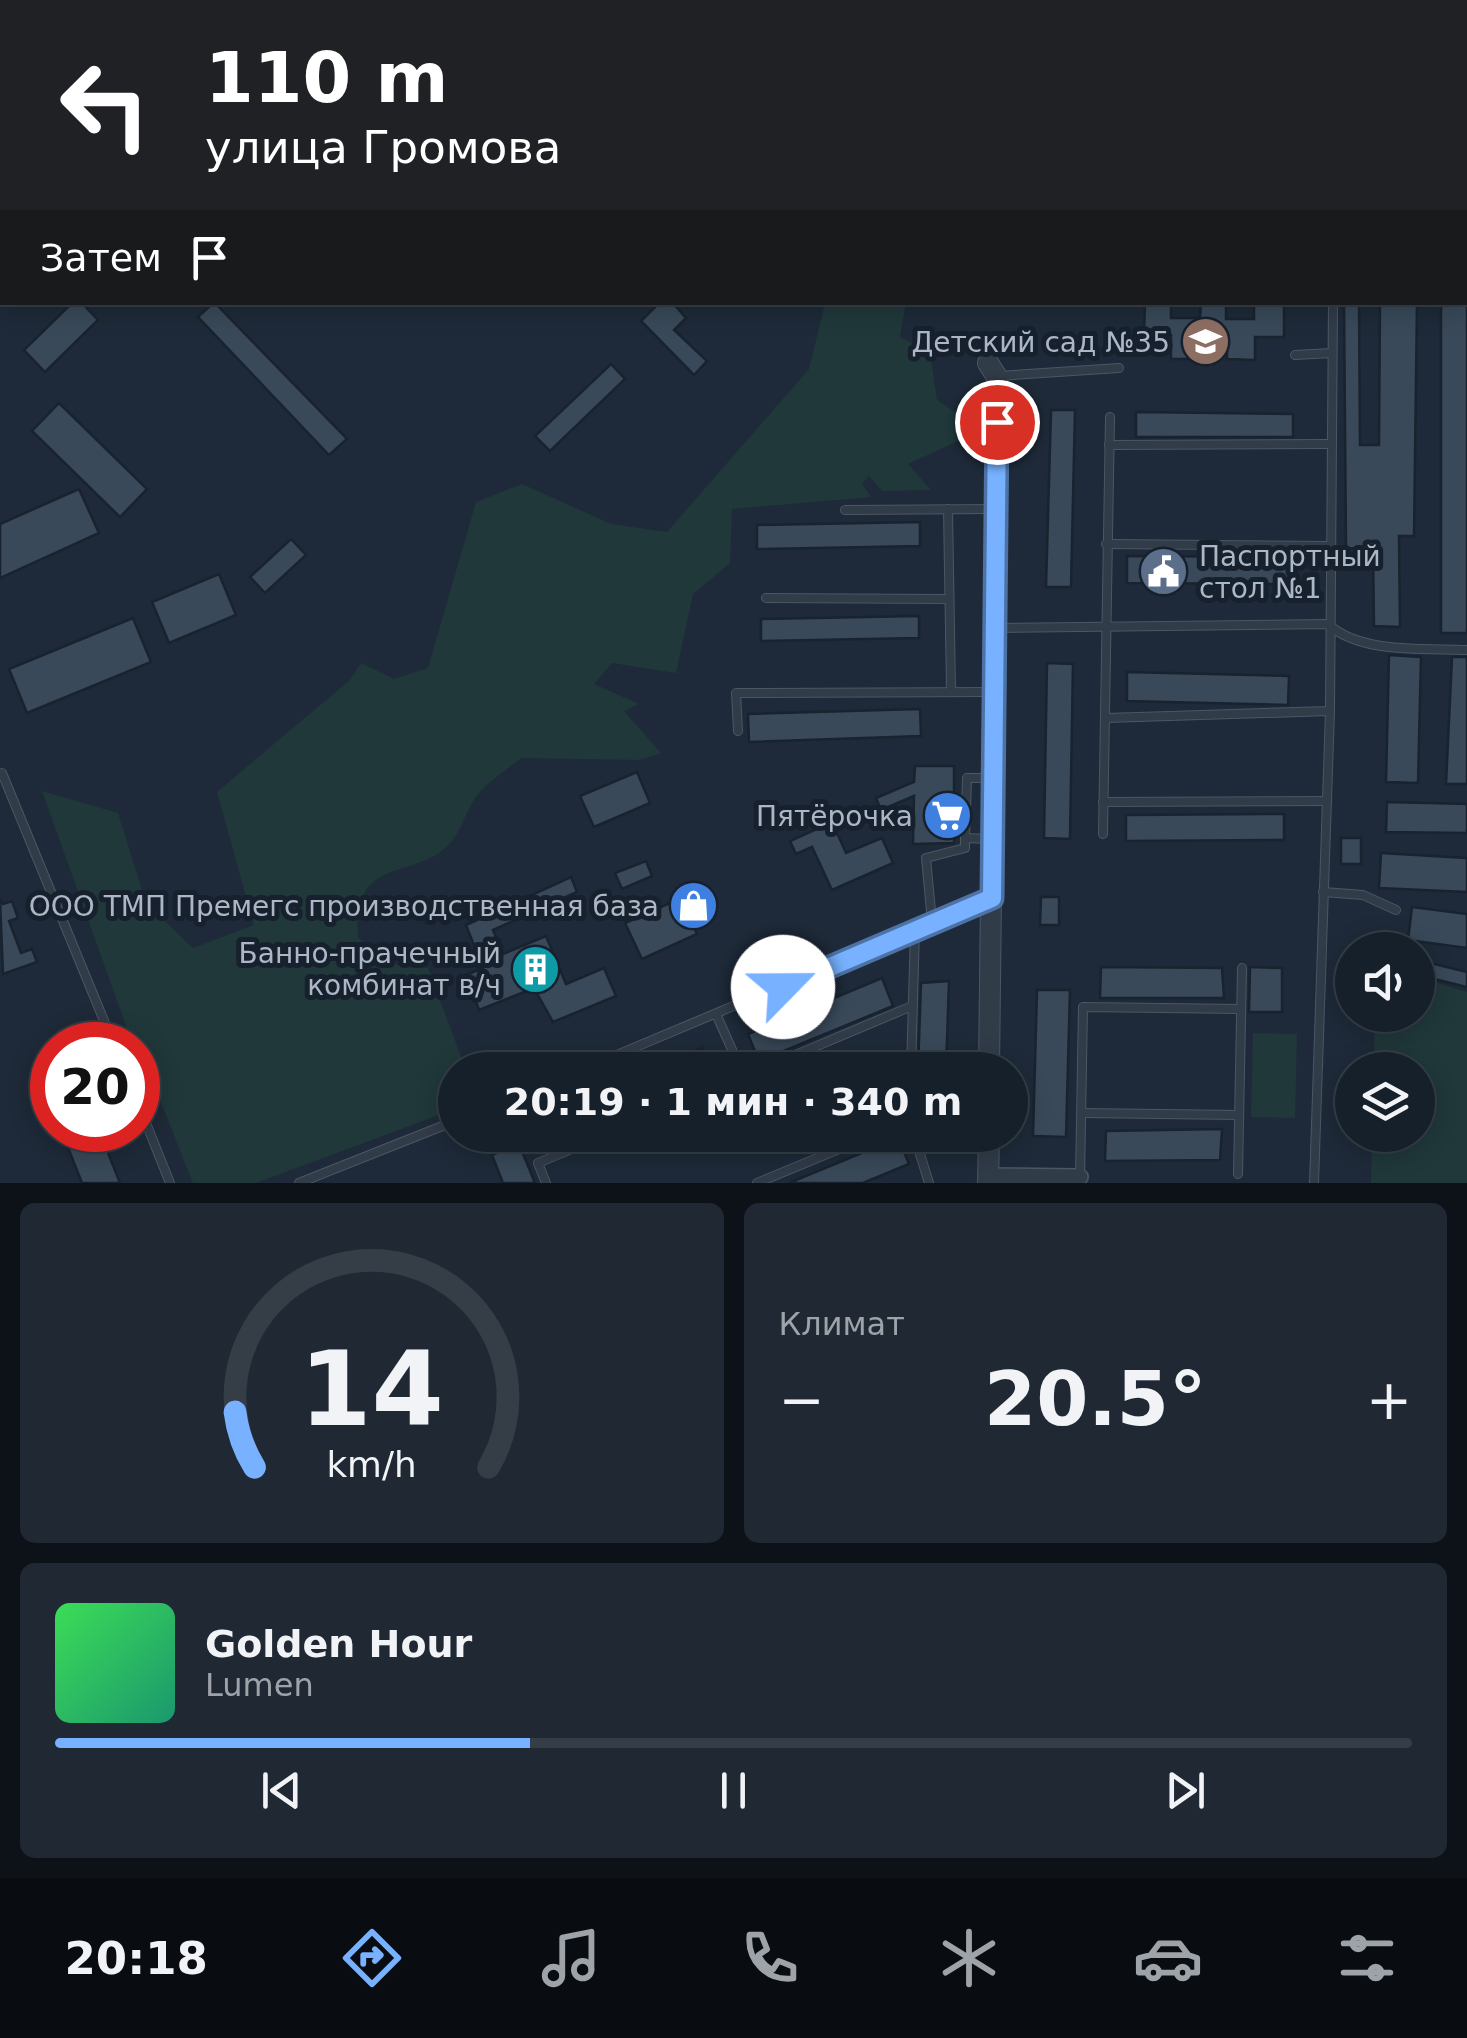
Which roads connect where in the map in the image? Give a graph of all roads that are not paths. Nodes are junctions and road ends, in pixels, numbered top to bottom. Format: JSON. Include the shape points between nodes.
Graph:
{"nodes":[{"id":1,"x":1333,"y":305,"type":"edge"},
{"id":2,"x":1332,"y":353,"type":"junction"},
{"id":3,"x":1295,"y":355,"type":"dead end"},
{"id":4,"x":1118,"y":368,"type":"dead end"},
{"id":5,"x":993,"y":370,"type":"joint"},
{"id":6,"x":1110,"y":417,"type":"dead end"},
{"id":7,"x":1329,"y":444,"type":"junction"},
{"id":8,"x":1110,"y":445,"type":"junction"},
{"id":9,"x":996,"y":509,"type":"junction"},
{"id":10,"x":845,"y":510,"type":"dead end"},
{"id":11,"x":948,"y":510,"type":"junction"},
{"id":12,"x":1106,"y":544,"type":"junction"},
{"id":13,"x":1330,"y":546,"type":"junction"},
{"id":14,"x":766,"y":598,"type":"dead end"},
{"id":15,"x":950,"y":600,"type":"junction"},
{"id":16,"x":1328,"y":624,"type":"junction"},
{"id":17,"x":1105,"y":626,"type":"junction"},
{"id":18,"x":994,"y":628,"type":"junction"},
{"id":19,"x":1467,"y":650,"type":"edge"},
{"id":20,"x":950,"y":692,"type":"junction"},
{"id":21,"x":994,"y":692,"type":"junction"},
{"id":22,"x":1330,"y":711,"type":"junction"},
{"id":23,"x":1106,"y":718,"type":"junction"},
{"id":24,"x":738,"y":731,"type":"dead end"},
{"id":25,"x":2,"y":773,"type":"edge"},
{"id":26,"x":993,"y":778,"type":"junction"},
{"id":27,"x":1103,"y":802,"type":"junction"},
{"id":28,"x":1327,"y":802,"type":"junction"},
{"id":29,"x":1102,"y":834,"type":"dead end"},
{"id":30,"x":965,"y":838,"type":"junction"},
{"id":31,"x":992,"y":839,"type":"junction"},
{"id":32,"x":1323,"y":892,"type":"junction"},
{"id":33,"x":992,"y":898,"type":"junction"},
{"id":34,"x":1396,"y":910,"type":"dead end"},
{"id":35,"x":932,"y":922,"type":"junction"},
{"id":36,"x":915,"y":930,"type":"junction"},
{"id":37,"x":1242,"y":968,"type":"dead end"},
{"id":38,"x":912,"y":1006,"type":"junction"},
{"id":39,"x":1241,"y":1009,"type":"junction"},
{"id":40,"x":716,"y":1016,"type":"junction"},
{"id":41,"x":105,"y":1022,"type":"edge"},
{"id":42,"x":625,"y":1052,"type":"edge"},
{"id":43,"x":732,"y":1052,"type":"edge"},
{"id":44,"x":803,"y":1052,"type":"edge"},
{"id":45,"x":911,"y":1052,"type":"edge"},
{"id":46,"x":989,"y":1052,"type":"edge"},
{"id":47,"x":1082,"y":1113,"type":"junction"},
{"id":48,"x":1239,"y":1115,"type":"junction"},
{"id":49,"x":438,"y":1129,"type":"edge"},
{"id":50,"x":158,"y":1152,"type":"edge"},
{"id":51,"x":564,"y":1152,"type":"edge"},
{"id":52,"x":832,"y":1152,"type":"edge"},
{"id":53,"x":919,"y":1152,"type":"edge"},
{"id":54,"x":989,"y":1152,"type":"edge"},
{"id":55,"x":1238,"y":1174,"type":"dead end"},
{"id":56,"x":988,"y":1179,"type":"edge"},
{"id":57,"x":1080,"y":1180,"type":"edge"},
{"id":58,"x":927,"y":1182,"type":"edge"},
{"id":59,"x":170,"y":1183,"type":"edge"},
{"id":60,"x":300,"y":1183,"type":"edge"},
{"id":61,"x":546,"y":1183,"type":"edge"},
{"id":62,"x":758,"y":1183,"type":"edge"},
{"id":63,"x":1314,"y":1183,"type":"edge"}],
"edges":[{"from":1,"to":2,"type":"lane"},
{"from":2,"to":3,"type":"lane"},
{"from":2,"to":7,"type":"lane"},
{"from":4,"to":5,"type":"lane"},
{"from":5,"to":9,"type":"street"},
{"from":6,"to":8,"type":"lane"},
{"from":7,"to":8,"type":"lane"},
{"from":7,"to":13,"type":"lane"},
{"from":8,"to":12,"type":"lane"},
{"from":9,"to":11,"type":"lane"},
{"from":9,"to":18,"type":"street"},
{"from":10,"to":11,"type":"lane"},
{"from":11,"to":15,"type":"lane"},
{"from":12,"to":13,"type":"lane"},
{"from":12,"to":17,"type":"lane"},
{"from":13,"to":16,"type":"lane"},
{"from":14,"to":15,"type":"lane"},
{"from":15,"to":20,"type":"lane"},
{"from":16,"to":17,"type":"lane"},
{"from":16,"to":19,"type":"lane","via":[[1340,635],[1380,645]]},
{"from":16,"to":22,"type":"lane"},
{"from":17,"to":18,"type":"lane"},
{"from":17,"to":23,"type":"lane"},
{"from":18,"to":21,"type":"street"},
{"from":20,"to":21,"type":"lane"},
{"from":20,"to":24,"type":"lane","via":[[736,694]]},
{"from":21,"to":26,"type":"street"},
{"from":22,"to":23,"type":"lane"},
{"from":22,"to":28,"type":"lane"},
{"from":23,"to":27,"type":"lane"},
{"from":25,"to":41,"type":"lane"},
{"from":26,"to":30,"type":"lane","via":[[967,778]]},
{"from":26,"to":31,"type":"street"},
{"from":27,"to":28,"type":"lane"},
{"from":27,"to":29,"type":"lane"},
{"from":28,"to":32,"type":"lane"},
{"from":30,"to":31,"type":"lane"},
{"from":30,"to":35,"type":"lane","via":[[965,848],[926,858]]},
{"from":31,"to":33,"type":"street"},
{"from":32,"to":34,"type":"lane","via":[[1363,895]]},
{"from":32,"to":63,"type":"lane"},
{"from":33,"to":35,"type":"lane"},
{"from":33,"to":46,"type":"street"},
{"from":35,"to":36,"type":"lane"},
{"from":36,"to":38,"type":"lane"},
{"from":36,"to":40,"type":"lane"},
{"from":37,"to":39,"type":"lane"},
{"from":38,"to":44,"type":"lane"},
{"from":38,"to":45,"type":"lane"},
{"from":39,"to":47,"type":"lane","via":[[1083,1006]]},
{"from":39,"to":48,"type":"lane"},
{"from":40,"to":42,"type":"lane"},
{"from":40,"to":43,"type":"lane"},
{"from":47,"to":48,"type":"lane"},
{"from":47,"to":57,"type":"lane"},
{"from":48,"to":55,"type":"lane"},
{"from":49,"to":60,"type":"lane"},
{"from":50,"to":59,"type":"lane"},
{"from":51,"to":61,"type":"lane","via":[[538,1163]]},
{"from":52,"to":62,"type":"lane"},
{"from":53,"to":58,"type":"lane"},
{"from":54,"to":56,"type":"street"},
{"from":56,"to":57,"type":"street"}]}
